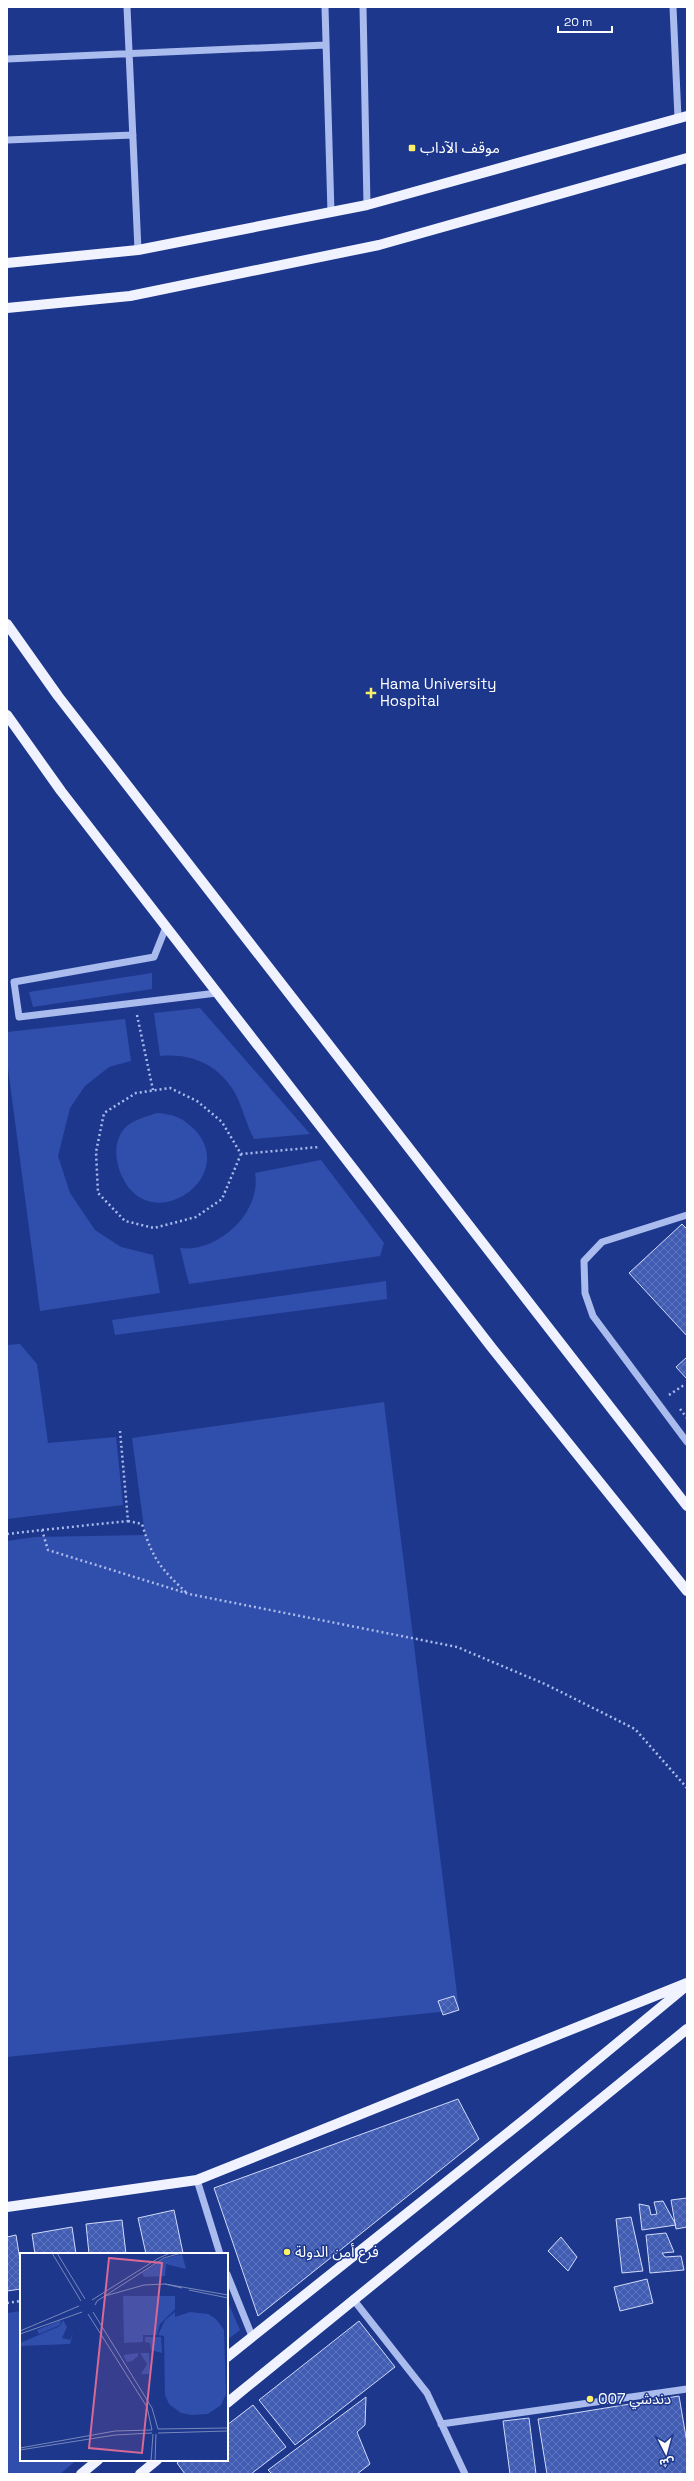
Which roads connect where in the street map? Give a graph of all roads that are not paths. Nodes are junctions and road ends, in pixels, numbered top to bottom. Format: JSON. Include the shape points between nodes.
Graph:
{"nodes":[{"id":1,"x":128,"y":7,"type":"edge"},
{"id":2,"x":325,"y":7,"type":"edge"},
{"id":3,"x":363,"y":7,"type":"edge"},
{"id":4,"x":673,"y":7,"type":"edge"},
{"id":5,"x":326,"y":45,"type":"junction"},
{"id":6,"x":130,"y":53,"type":"junction"},
{"id":7,"x":7,"y":59,"type":"edge"},
{"id":8,"x":682,"y":117,"type":"edge"},
{"id":9,"x":133,"y":135,"type":"junction"},
{"id":10,"x":7,"y":140,"type":"edge"},
{"id":11,"x":687,"y":158,"type":"edge"},
{"id":12,"x":367,"y":205,"type":"junction"},
{"id":13,"x":331,"y":213,"type":"junction"},
{"id":14,"x":138,"y":250,"type":"junction"},
{"id":15,"x":7,"y":263,"type":"edge"},
{"id":16,"x":7,"y":308,"type":"edge"},
{"id":17,"x":7,"y":624,"type":"edge"},
{"id":18,"x":7,"y":715,"type":"edge"},
{"id":19,"x":166,"y":927,"type":"junction"},
{"id":20,"x":217,"y":993,"type":"junction"},
{"id":21,"x":687,"y":1214,"type":"edge"},
{"id":22,"x":687,"y":1442,"type":"edge"},
{"id":23,"x":687,"y":1506,"type":"edge"},
{"id":24,"x":687,"y":1591,"type":"edge"},
{"id":25,"x":687,"y":1984,"type":"edge"},
{"id":26,"x":687,"y":2029,"type":"edge"},
{"id":27,"x":197,"y":2180,"type":"junction"},
{"id":28,"x":7,"y":2208,"type":"edge"},
{"id":29,"x":220,"y":2253,"type":"edge"},
{"id":30,"x":228,"y":2276,"type":"edge"},
{"id":31,"x":353,"y":2299,"type":"junction"},
{"id":32,"x":252,"y":2336,"type":"junction"},
{"id":33,"x":228,"y":2356,"type":"edge"},
{"id":34,"x":687,"y":2389,"type":"edge"},
{"id":35,"x":228,"y":2402,"type":"edge"},
{"id":36,"x":441,"y":2424,"type":"junction"},
{"id":37,"x":97,"y":2461,"type":"edge"},
{"id":38,"x":156,"y":2461,"type":"edge"},
{"id":39,"x":147,"y":2472,"type":"edge"},
{"id":40,"x":80,"y":2474,"type":"edge"},
{"id":41,"x":465,"y":2474,"type":"edge"}],
"edges":[{"from":1,"to":6,"type":"street"},
{"from":2,"to":5,"type":"street"},
{"from":3,"to":12,"type":"street"},
{"from":4,"to":8,"type":"street"},
{"from":5,"to":6,"type":"street"},
{"from":5,"to":13,"type":"street"},
{"from":6,"to":7,"type":"street"},
{"from":6,"to":9,"type":"street"},
{"from":8,"to":12,"type":"main road"},
{"from":9,"to":10,"type":"street"},
{"from":9,"to":14,"type":"street"},
{"from":11,"to":16,"type":"main road","via":[[379,245],[130,296]]},
{"from":12,"to":13,"type":"main road"},
{"from":13,"to":14,"type":"main road"},
{"from":14,"to":15,"type":"main road"},
{"from":17,"to":23,"type":"main road","via":[[63,702]]},
{"from":18,"to":19,"type":"main road","via":[[61,791]]},
{"from":19,"to":20,"type":"main road"},
{"from":19,"to":20,"type":"street","via":[[154,957],[14,982],[19,1017]]},
{"from":20,"to":24,"type":"main road","via":[[492,1348]]},
{"from":21,"to":22,"type":"street","via":[[602,1242],[584,1261],[585,1293],[593,1316]]},
{"from":25,"to":27,"type":"main road"},
{"from":25,"to":32,"type":"main road","via":[[529,2116]]},
{"from":26,"to":31,"type":"main road"},
{"from":27,"to":28,"type":"main road"},
{"from":27,"to":29,"type":"street"},
{"from":30,"to":32,"type":"street"},
{"from":31,"to":35,"type":"main road"},
{"from":31,"to":36,"type":"street","via":[[427,2393]]},
{"from":32,"to":33,"type":"main road"},
{"from":34,"to":36,"type":"street"},
{"from":36,"to":41,"type":"street"},
{"from":37,"to":40,"type":"main road"},
{"from":38,"to":39,"type":"main road"}]}
